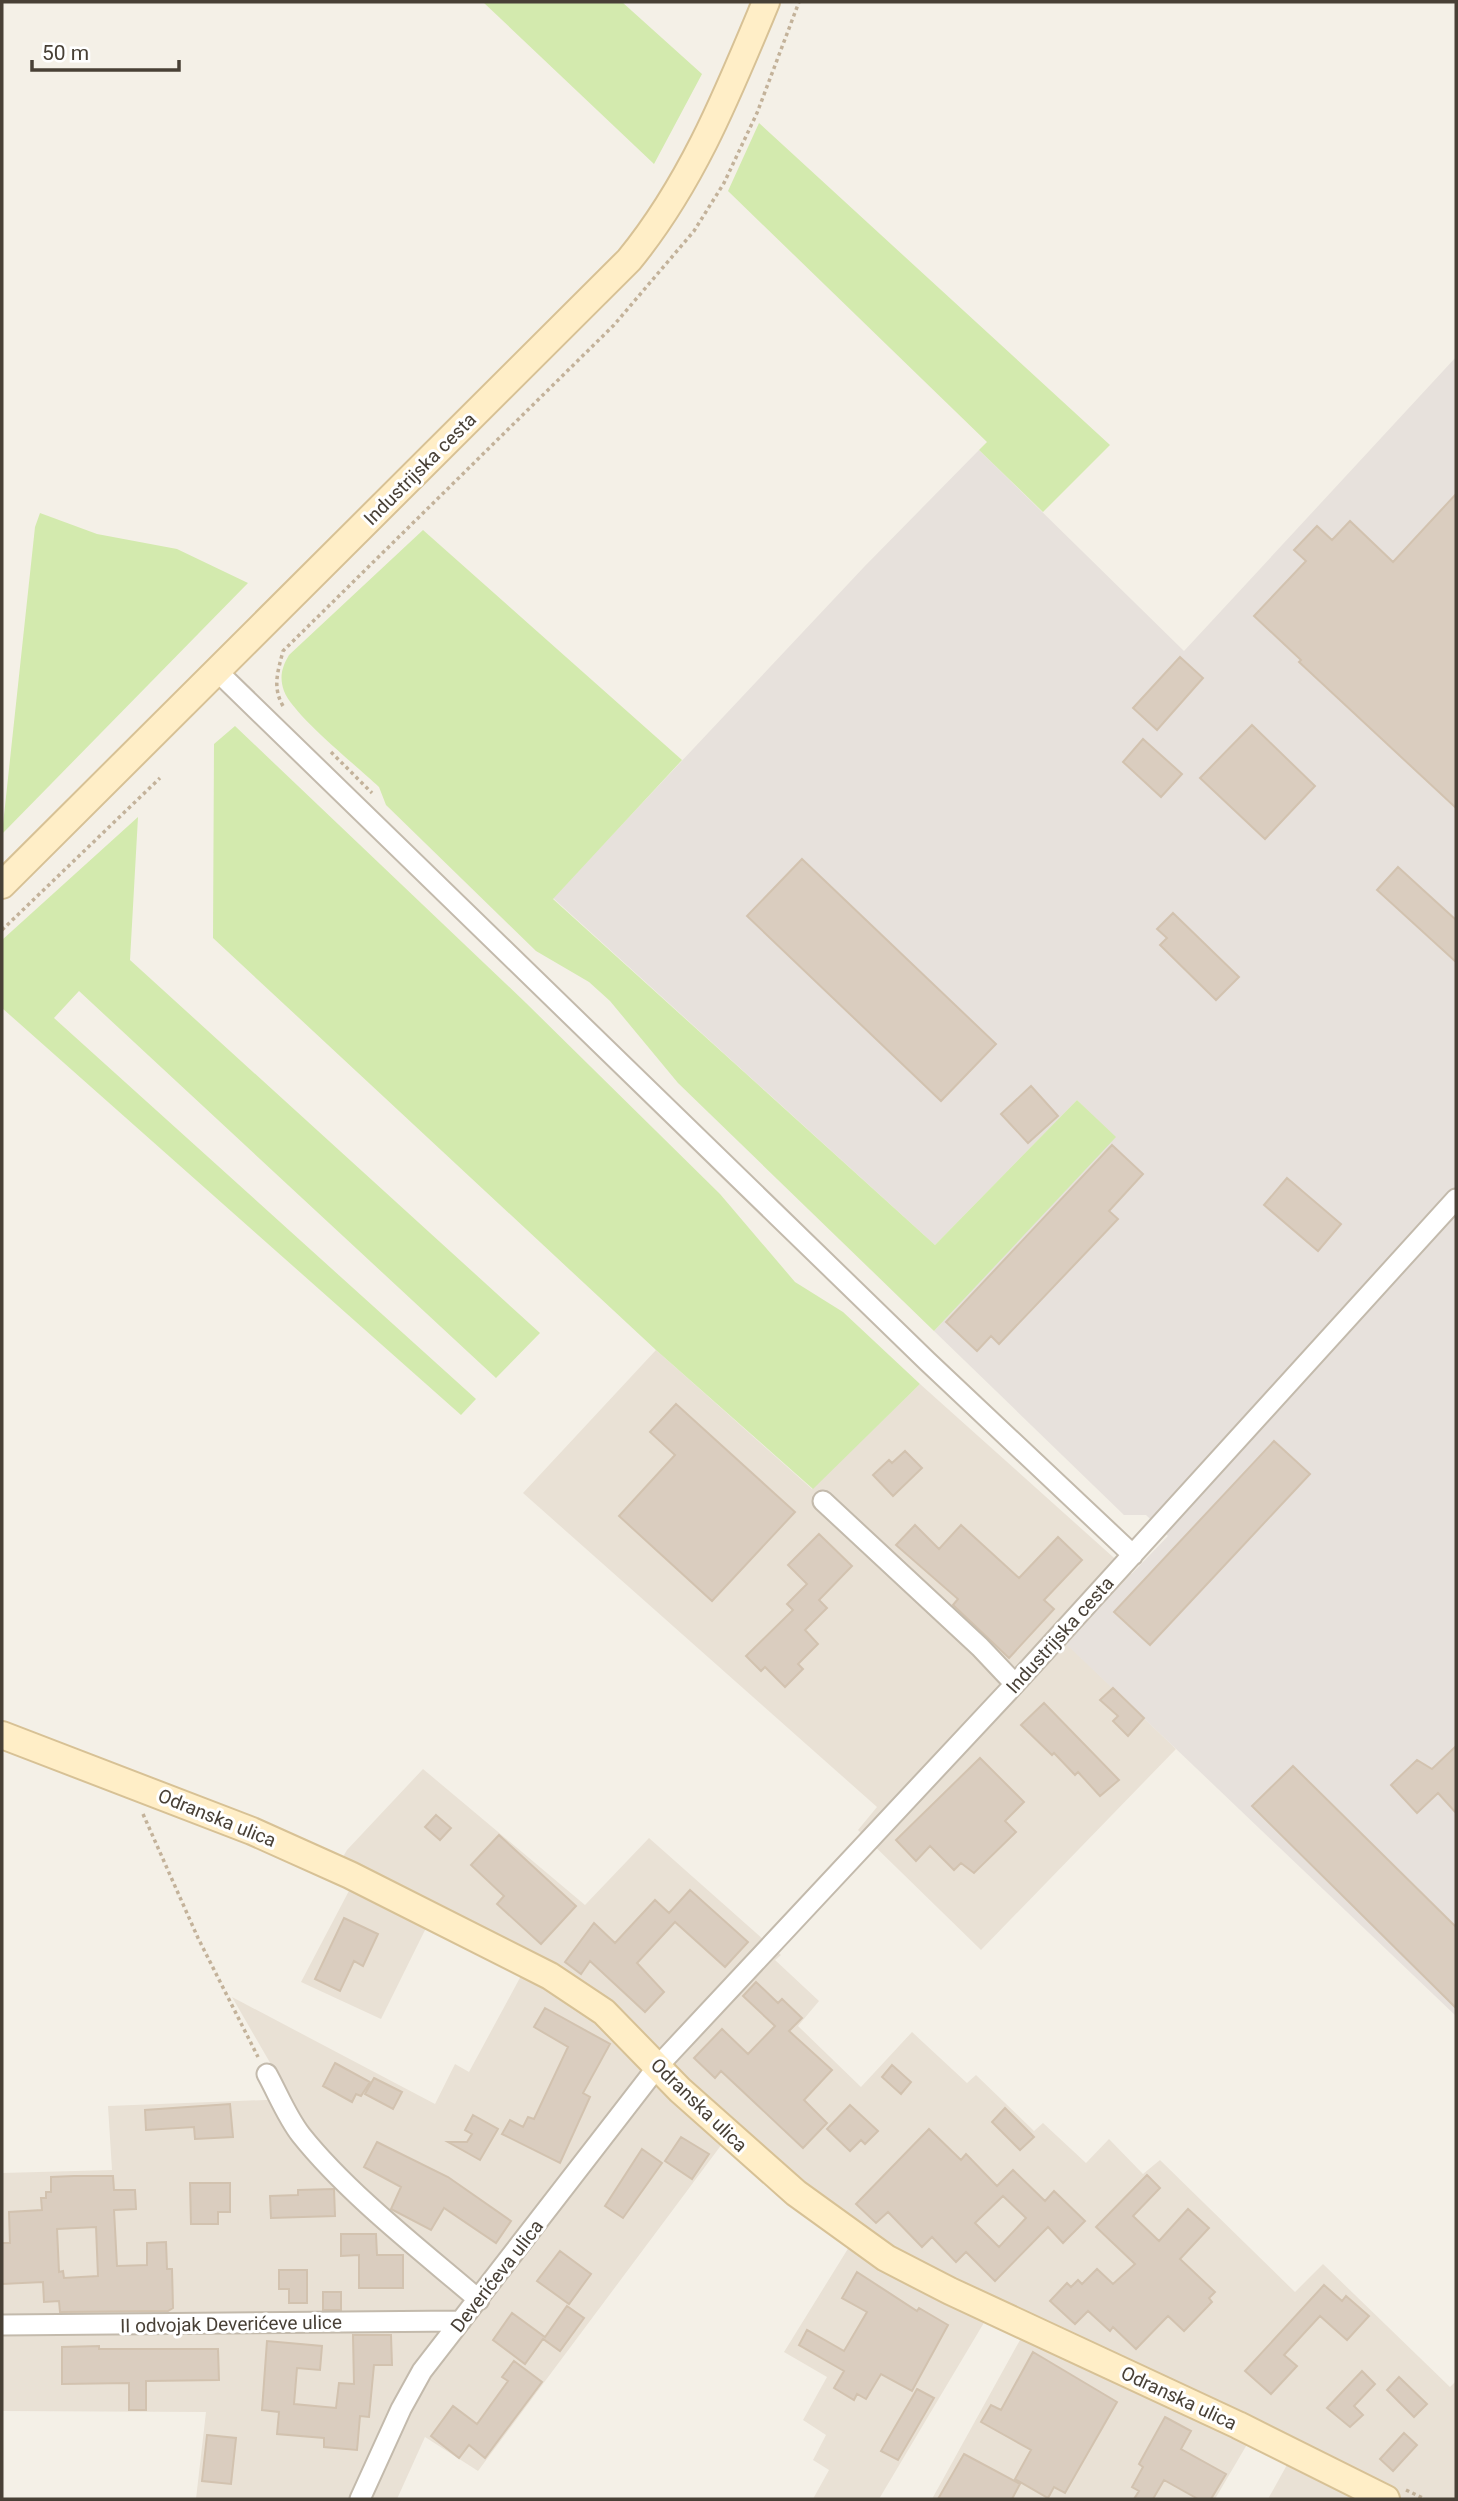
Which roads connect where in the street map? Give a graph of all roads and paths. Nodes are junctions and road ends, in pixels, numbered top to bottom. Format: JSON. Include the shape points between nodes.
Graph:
{"nodes":[{"id":1,"x":766,"y":2,"type":"edge"},
{"id":2,"x":799,"y":2,"type":"edge"},
{"id":3,"x":217,"y":671,"type":"junction"},
{"id":4,"x":285,"y":710,"type":"dead end"},
{"id":5,"x":321,"y":743,"type":"dead end"},
{"id":6,"x":160,"y":778,"type":"dead end"},
{"id":7,"x":364,"y":813,"type":"junction"},
{"id":8,"x":2,"y":884,"type":"edge"},
{"id":9,"x":2,"y":930,"type":"edge"},
{"id":10,"x":1456,"y":1199,"type":"edge"},
{"id":11,"x":823,"y":1501,"type":"dead end"},
{"id":12,"x":1133,"y":1555,"type":"junction"},
{"id":13,"x":1015,"y":1684,"type":"junction"},
{"id":14,"x":2,"y":1735,"type":"edge"},
{"id":15,"x":130,"y":1783,"type":"junction"},
{"id":16,"x":658,"y":2066,"type":"junction"},
{"id":17,"x":267,"y":2074,"type":"joint"},
{"id":18,"x":479,"y":2300,"type":"junction"},
{"id":19,"x":461,"y":2321,"type":"junction"},
{"id":20,"x":2,"y":2325,"type":"edge"},
{"id":21,"x":1394,"y":2493,"type":"edge"},
{"id":22,"x":360,"y":2499,"type":"edge"},
{"id":23,"x":1425,"y":2499,"type":"edge"}],
"edges":[{"from":1,"to":3,"type":"main road","name":"Industrijska cesta","via":[[685,183],[629,260]]},
{"from":2,"to":4,"type":"path","via":[[757,113],[724,183],[694,231],[614,325],[283,651],[276,677],[277,695]]},
{"from":3,"to":7,"type":"street"},
{"from":3,"to":8,"type":"main road","name":"Industrijska cesta"},
{"from":5,"to":7,"type":"path","via":[[371,789],[374,797]]},
{"from":6,"to":9,"type":"path"},
{"from":7,"to":12,"type":"street"},
{"from":10,"to":12,"type":"street","name":"Industrijska cesta"},
{"from":11,"to":13,"type":"street"},
{"from":12,"to":13,"type":"street","name":"Industrijska cesta"},
{"from":13,"to":16,"type":"street","name":"Industrijska cesta"},
{"from":14,"to":15,"type":"main road","name":"Odranska ulica"},
{"from":15,"to":16,"type":"main road","name":"Odranska ulica","via":[[350,1875],[550,1976],[604,2012]]},
{"from":15,"to":17,"type":"path","via":[[198,1938]]},
{"from":16,"to":18,"type":"street","name":"Deverićeva ulica"},
{"from":16,"to":21,"type":"main road","name":"Odranska ulica","via":[[720,2128],[796,2193],[886,2258],[1238,2425]]},
{"from":17,"to":18,"type":"street","via":[[293,2123],[315,2150]]},
{"from":18,"to":19,"type":"street","name":"Deverićeva ulica"},
{"from":19,"to":20,"type":"street","name":"II odvojak Deverićeve ulice"},
{"from":19,"to":22,"type":"street","name":"Deverićeva ulica","via":[[422,2371]]},
{"from":21,"to":23,"type":"path"}]}
